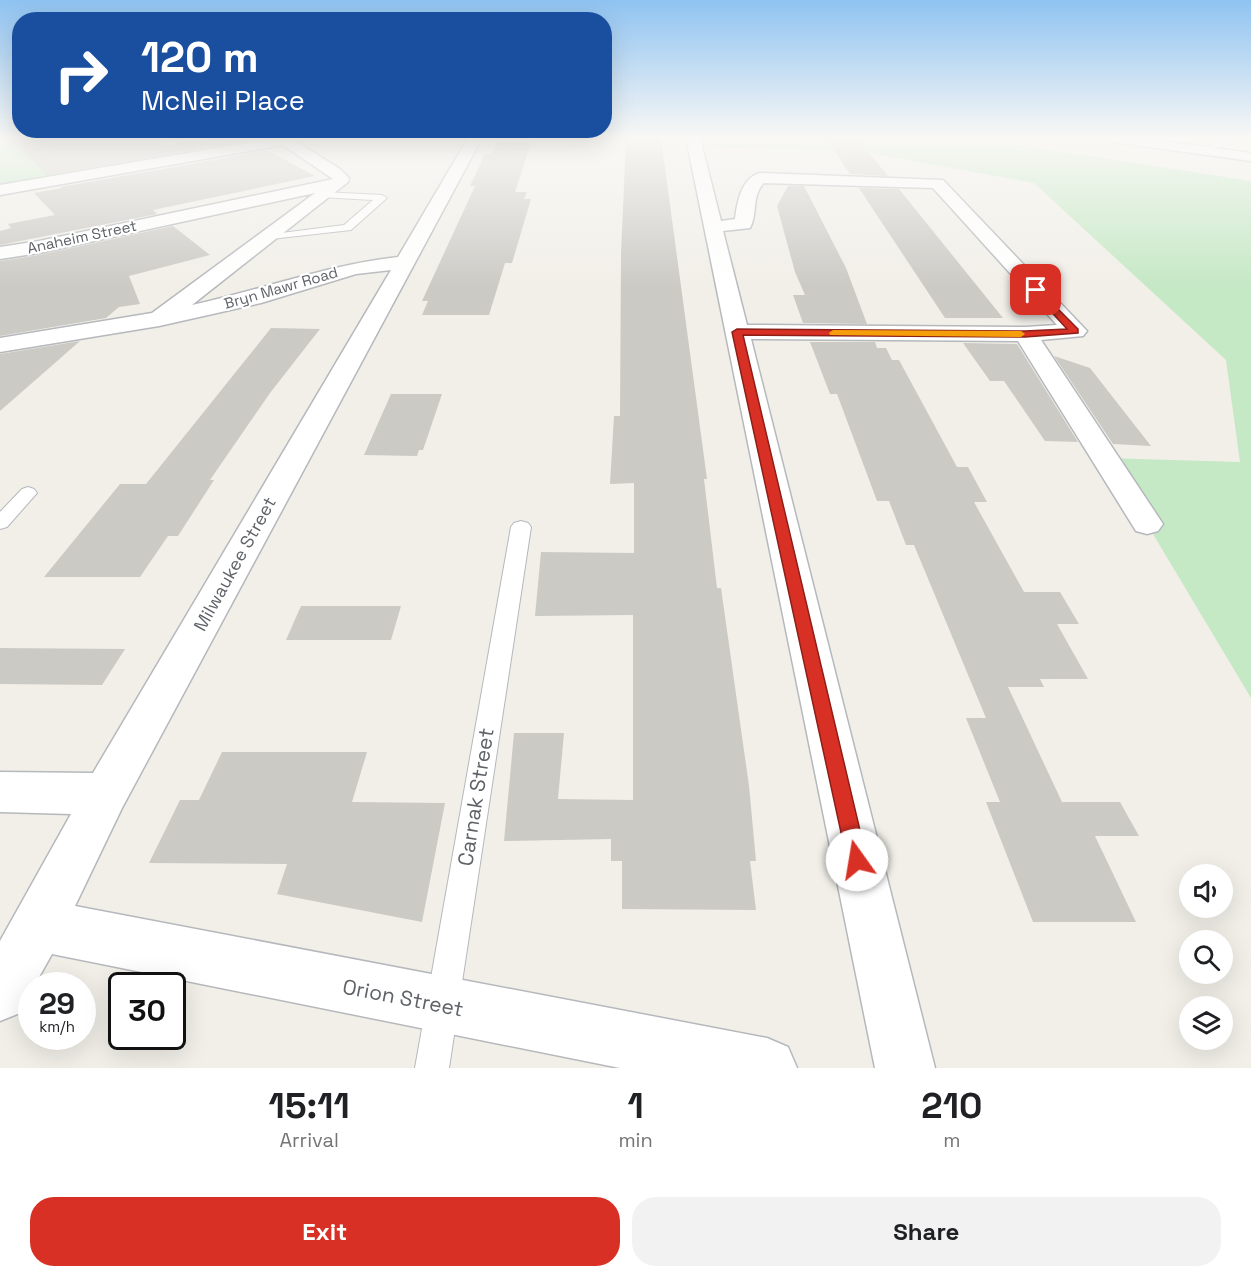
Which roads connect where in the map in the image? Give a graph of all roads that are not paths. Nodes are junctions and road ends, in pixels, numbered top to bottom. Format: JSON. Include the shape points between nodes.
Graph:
{"nodes":[{"id":1,"x":306,"y":188,"type":"edge"},
{"id":2,"x":332,"y":188,"type":"edge"},
{"id":3,"x":446,"y":188,"type":"edge"},
{"id":4,"x":704,"y":188,"type":"edge"},
{"id":5,"x":752,"y":188,"type":"edge"},
{"id":6,"x":941,"y":188,"type":"edge"},
{"id":7,"x":323,"y":195,"type":"junction"},
{"id":8,"x":713,"y":227,"type":"junction"},
{"id":9,"x":266,"y":238,"type":"junction"},
{"id":10,"x":0,"y":253,"type":"edge"},
{"id":11,"x":404,"y":262,"type":"junction"},
{"id":12,"x":159,"y":319,"type":"junction"},
{"id":13,"x":737,"y":332,"type":"junction"},
{"id":14,"x":1025,"y":334,"type":"junction"},
{"id":15,"x":0,"y":345,"type":"edge"},
{"id":16,"x":27,"y":493,"type":"dead end"},
{"id":17,"x":0,"y":523,"type":"edge"},
{"id":18,"x":1147,"y":524,"type":"dead end"},
{"id":19,"x":521,"y":527,"type":"dead end"},
{"id":20,"x":0,"y":792,"type":"edge"},
{"id":21,"x":106,"y":794,"type":"junction"},
{"id":22,"x":39,"y":925,"type":"junction"},
{"id":23,"x":0,"y":993,"type":"edge"},
{"id":24,"x":441,"y":1005,"type":"junction"},
{"id":25,"x":432,"y":1068,"type":"edge"},
{"id":26,"x":767,"y":1068,"type":"edge"},
{"id":27,"x":905,"y":1068,"type":"edge"}],
"edges":[{"from":1,"to":10,"type":"street","name":"Anaheim Street"},
{"from":2,"to":7,"type":"street","name":"Bryn Mawr Road"},
{"from":3,"to":11,"type":"street","name":"Milwaukee Street"},
{"from":4,"to":8,"type":"street"},
{"from":5,"to":8,"type":"street","via":[[744,224]]},
{"from":6,"to":14,"type":"street","via":[[1074,331]]},
{"from":7,"to":9,"type":"street","name":"Bryn Mawr Road"},
{"from":7,"to":9,"type":"lane","via":[[382,198],[347,228]]},
{"from":8,"to":13,"type":"street"},
{"from":9,"to":12,"type":"street","name":"Bryn Mawr Road"},
{"from":11,"to":12,"type":"street","name":"Bryn Mawr Road","via":[[355,268],[253,298]]},
{"from":11,"to":21,"type":"street","name":"Milwaukee Street"},
{"from":12,"to":15,"type":"street","name":"Bryn Mawr Road"},
{"from":13,"to":14,"type":"street"},
{"from":13,"to":27,"type":"street"},
{"from":14,"to":18,"type":"street"},
{"from":16,"to":17,"type":"lane"},
{"from":19,"to":24,"type":"lane","name":"Carnak Street"},
{"from":20,"to":21,"type":"street"},
{"from":21,"to":22,"type":"street","name":"Milwaukee Street"},
{"from":22,"to":23,"type":"street","name":"Milwaukee Street"},
{"from":22,"to":24,"type":"street","name":"Orion Street"},
{"from":24,"to":25,"type":"lane","name":"Carnak Street"},
{"from":24,"to":26,"type":"street","name":"Orion Street"}]}
